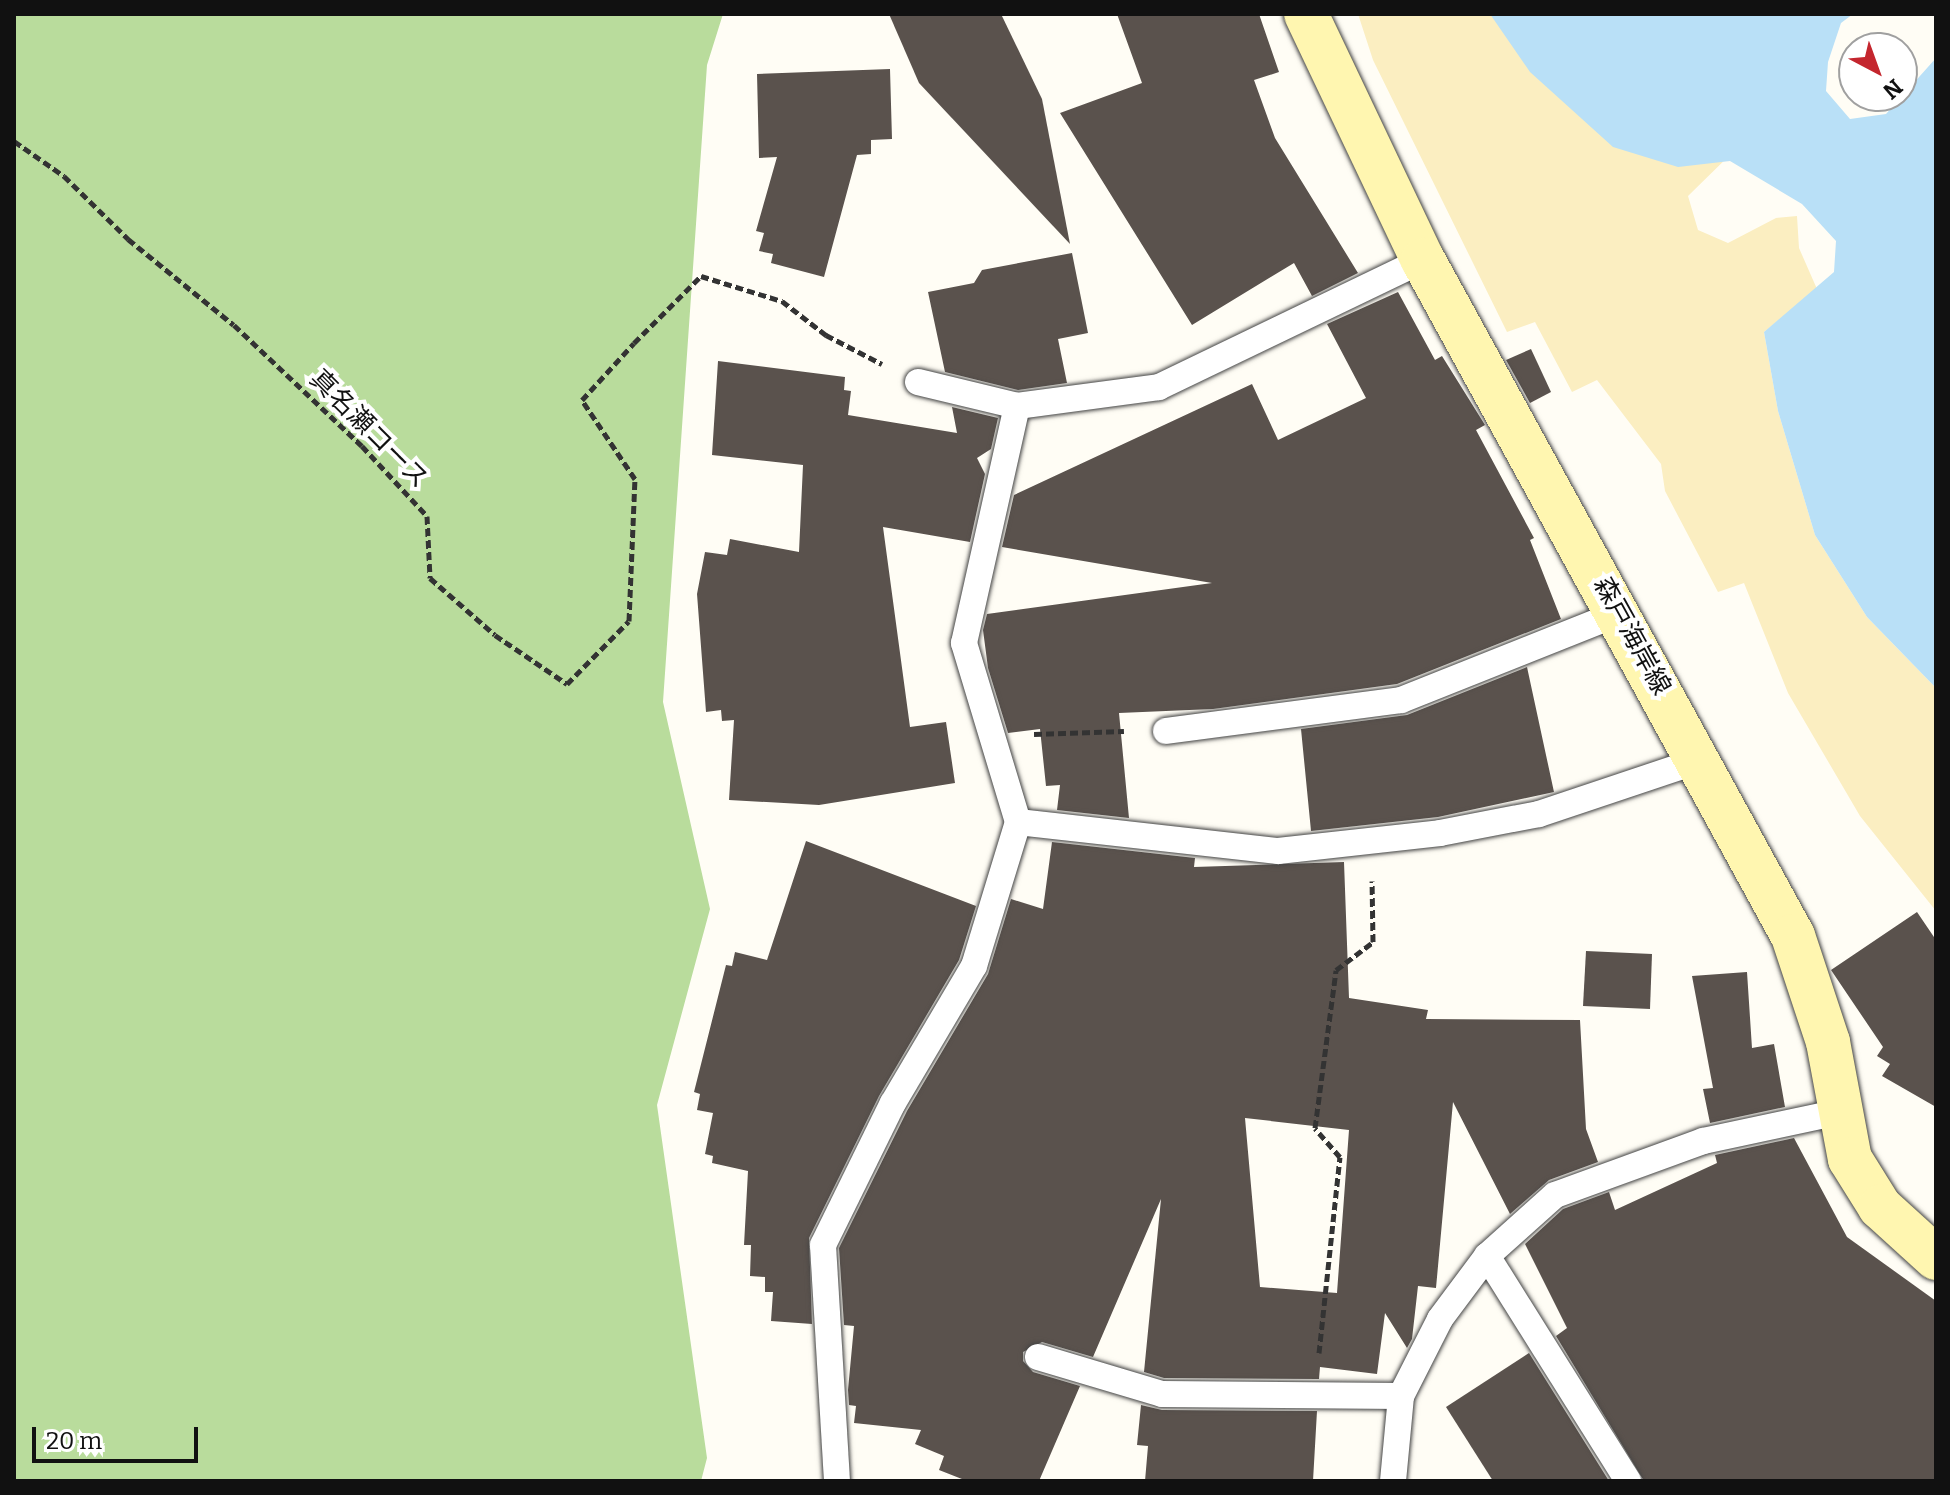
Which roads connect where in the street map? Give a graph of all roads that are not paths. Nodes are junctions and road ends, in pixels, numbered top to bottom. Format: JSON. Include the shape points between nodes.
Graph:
{"nodes":[{"id":1,"x":1306,"y":14,"type":"edge"},
{"id":2,"x":1423,"y":260,"type":"junction"},
{"id":3,"x":918,"y":382,"type":"road end"},
{"id":4,"x":1017,"y":406,"type":"junction"},
{"id":5,"x":1620,"y":613,"type":"junction"},
{"id":6,"x":1166,"y":731,"type":"road end"},
{"id":7,"x":1700,"y":760,"type":"junction"},
{"id":8,"x":1018,"y":822,"type":"junction"},
{"id":9,"x":1839,"y":1112,"type":"junction"},
{"id":10,"x":1487,"y":1256,"type":"junction"},
{"id":11,"x":1936,"y":1258,"type":"edge"},
{"id":12,"x":1038,"y":1357,"type":"dead end"},
{"id":13,"x":1401,"y":1396,"type":"junction"},
{"id":14,"x":837,"y":1481,"type":"edge"},
{"id":15,"x":1393,"y":1481,"type":"edge"},
{"id":16,"x":1628,"y":1481,"type":"edge"}],
"edges":[{"from":1,"to":2,"type":"main road","name":"森戸海岸線"},
{"from":2,"to":4,"type":"lane","via":[[1159,387]]},
{"from":2,"to":5,"type":"main road","name":"森戸海岸線"},
{"from":3,"to":4,"type":"lane"},
{"from":4,"to":8,"type":"lane","via":[[964,643]]},
{"from":5,"to":6,"type":"lane","via":[[1401,700]]},
{"from":5,"to":7,"type":"main road","name":"森戸海岸線"},
{"from":7,"to":8,"type":"lane","via":[[1539,814],[1278,851]]},
{"from":7,"to":9,"type":"main road","name":"森戸海岸線","via":[[1793,936],[1828,1042]]},
{"from":8,"to":14,"type":"lane","via":[[974,966],[893,1103],[823,1245]]},
{"from":9,"to":10,"type":"lane","via":[[1703,1141],[1555,1195]]},
{"from":9,"to":11,"type":"main road","name":"森戸海岸線","via":[[1850,1159],[1880,1207]]},
{"from":10,"to":13,"type":"lane","via":[[1440,1319]]},
{"from":10,"to":16,"type":"lane"},
{"from":12,"to":13,"type":"lane","via":[[1162,1394]]},
{"from":13,"to":15,"type":"lane"}]}
